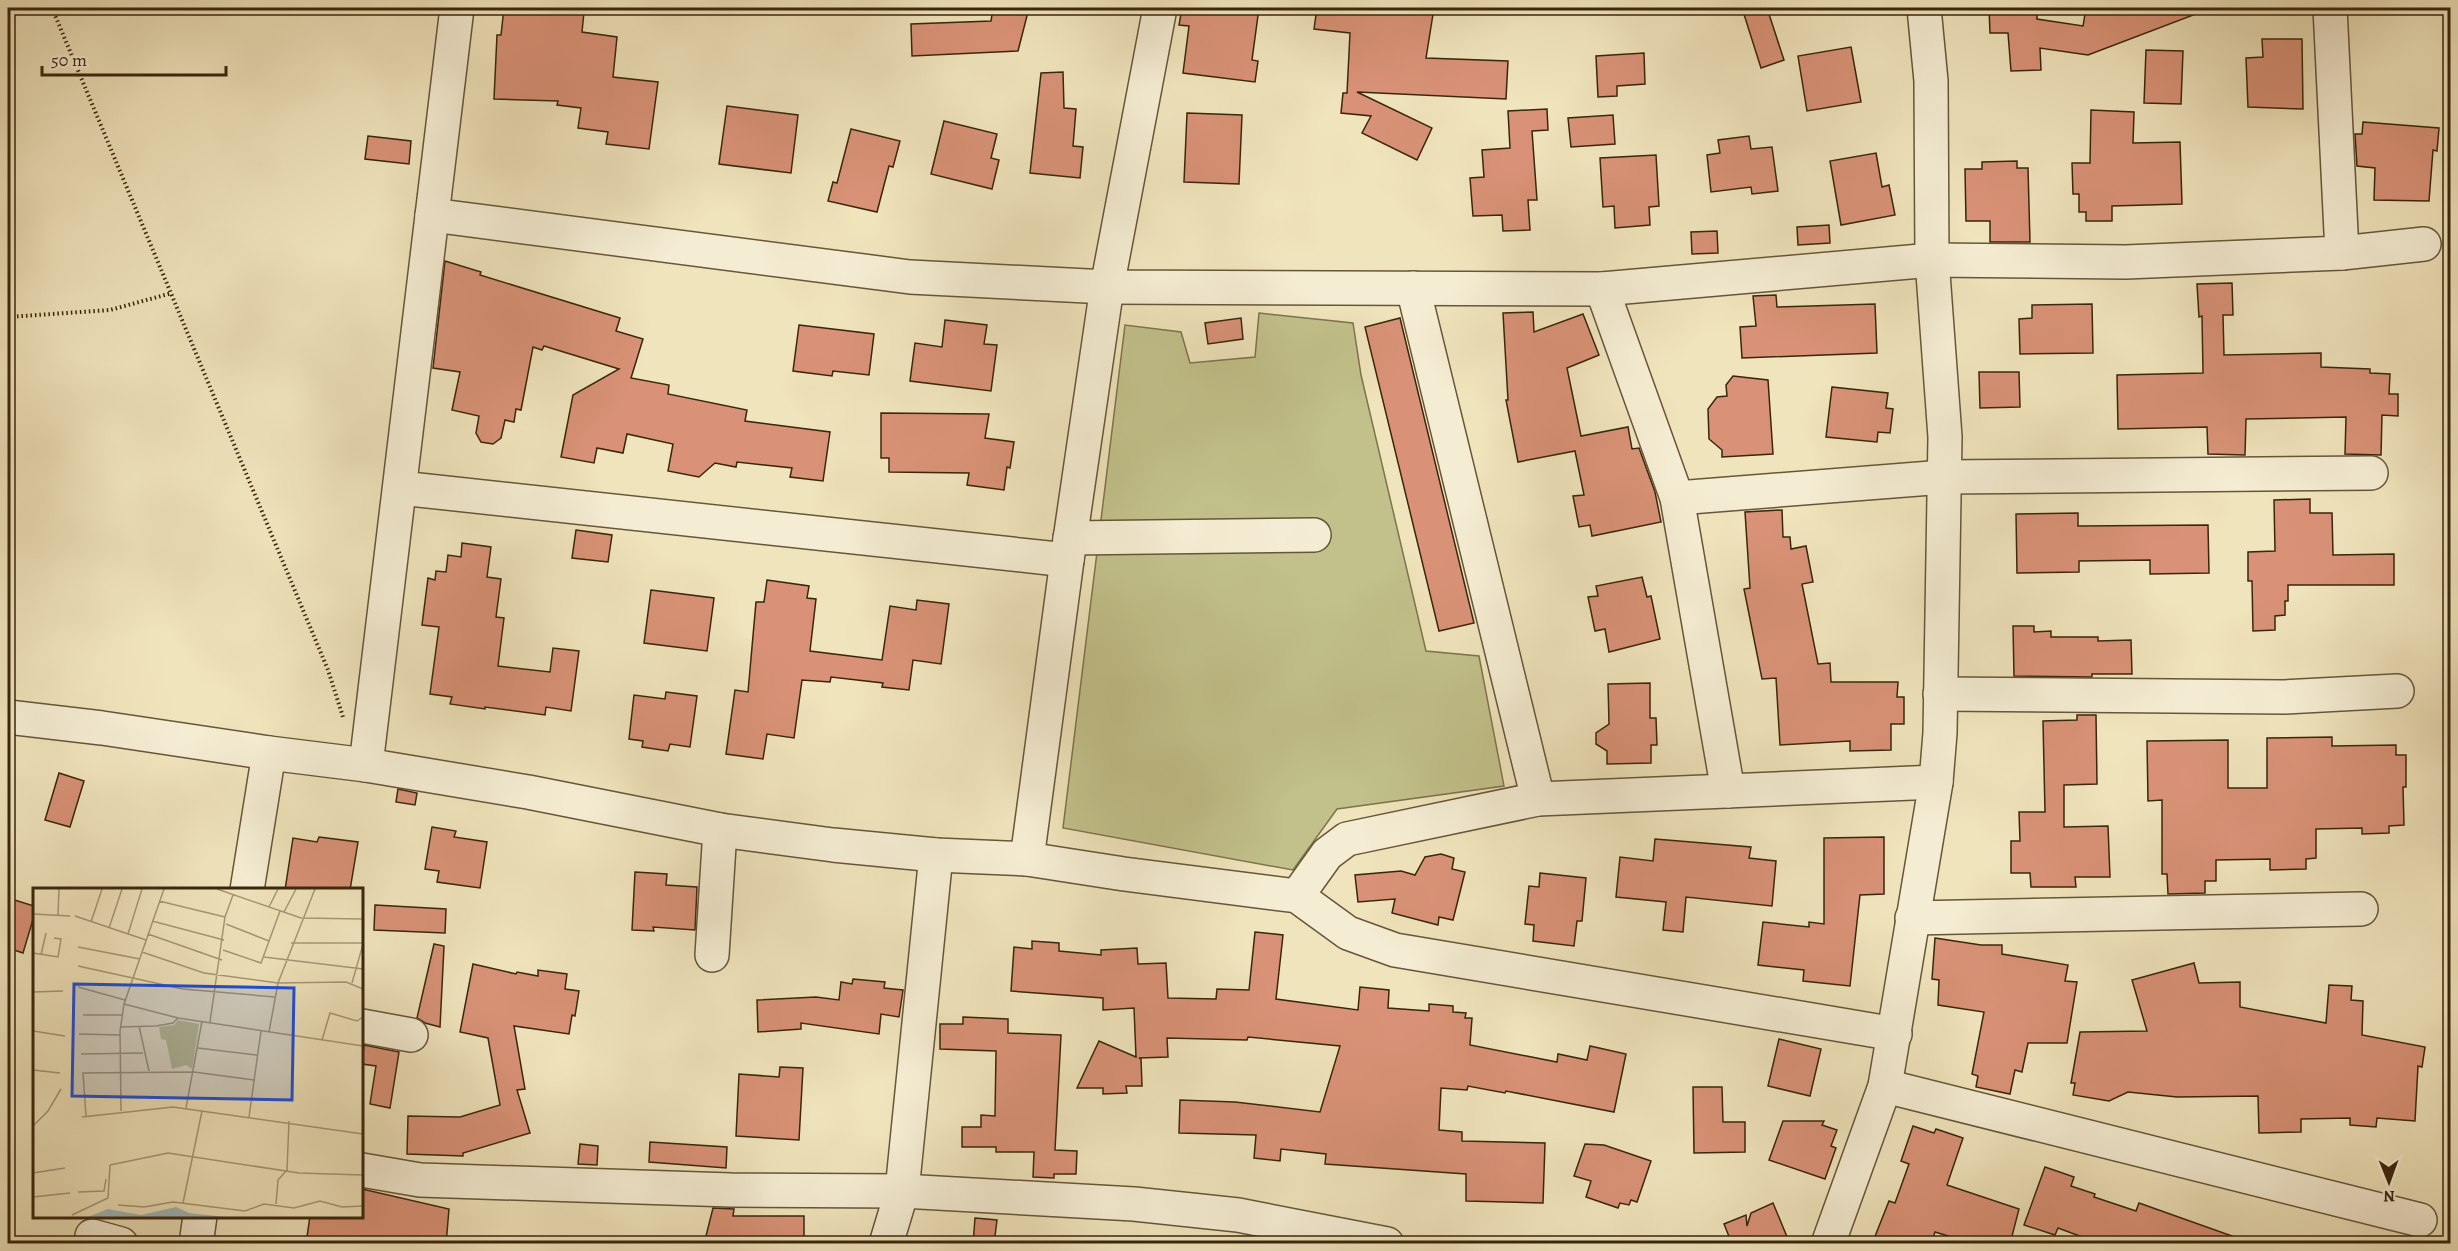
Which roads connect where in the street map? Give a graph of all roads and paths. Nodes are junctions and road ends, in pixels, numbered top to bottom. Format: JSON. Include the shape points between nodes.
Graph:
{"nodes":[{"id":1,"x":52,"y":8,"type":"edge"},
{"id":2,"x":457,"y":8,"type":"edge"},
{"id":3,"x":1160,"y":8,"type":"edge"},
{"id":4,"x":1924,"y":8,"type":"edge"},
{"id":5,"x":2330,"y":8,"type":"edge"},
{"id":6,"x":432,"y":215,"type":"junction"},
{"id":7,"x":2424,"y":244,"type":"dead end"},
{"id":8,"x":2342,"y":253,"type":"junction"},
{"id":9,"x":1932,"y":260,"type":"junction"},
{"id":10,"x":1107,"y":287,"type":"junction"},
{"id":11,"x":1413,"y":288,"type":"junction"},
{"id":12,"x":1602,"y":289,"type":"junction"},
{"id":13,"x":172,"y":293,"type":"junction"},
{"id":14,"x":8,"y":317,"type":"edge"},
{"id":15,"x":2371,"y":473,"type":"dead end"},
{"id":16,"x":1944,"y":477,"type":"junction"},
{"id":17,"x":399,"y":488,"type":"junction"},
{"id":18,"x":1677,"y":498,"type":"junction"},
{"id":19,"x":1314,"y":535,"type":"dead end"},
{"id":20,"x":1068,"y":549,"type":"junction"},
{"id":21,"x":2397,"y":691,"type":"dead end"},
{"id":22,"x":1940,"y":694,"type":"junction"},
{"id":23,"x":345,"y":722,"type":"dead end"},
{"id":24,"x":10,"y":726,"type":"edge"},
{"id":25,"x":269,"y":753,"type":"junction"},
{"id":26,"x":366,"y":765,"type":"junction"},
{"id":27,"x":1936,"y":782,"type":"junction"},
{"id":28,"x":1728,"y":791,"type":"junction"},
{"id":29,"x":1538,"y":799,"type":"junction"},
{"id":30,"x":720,"y":830,"type":"junction"},
{"id":31,"x":936,"y":855,"type":"junction"},
{"id":32,"x":1027,"y":859,"type":"junction"},
{"id":33,"x":247,"y":888,"type":"edge"},
{"id":34,"x":1297,"y":896,"type":"junction"},
{"id":35,"x":2361,"y":909,"type":"dead end"},
{"id":36,"x":1912,"y":918,"type":"junction"},
{"id":37,"x":712,"y":955,"type":"dead end"},
{"id":38,"x":363,"y":1026,"type":"edge"},
{"id":39,"x":1895,"y":1034,"type":"junction"},
{"id":40,"x":411,"y":1035,"type":"dead end"},
{"id":41,"x":1885,"y":1086,"type":"junction"},
{"id":42,"x":363,"y":1170,"type":"edge"},
{"id":43,"x":902,"y":1191,"type":"junction"},
{"id":44,"x":200,"y":1218,"type":"edge"},
{"id":45,"x":2420,"y":1220,"type":"dead end"},
{"id":46,"x":196,"y":1244,"type":"edge"},
{"id":47,"x":885,"y":1244,"type":"edge"},
{"id":48,"x":1387,"y":1244,"type":"edge"},
{"id":49,"x":1828,"y":1244,"type":"edge"}],
"edges":[{"from":1,"to":13,"type":"path"},
{"from":2,"to":6,"type":"street"},
{"from":3,"to":10,"type":"street"},
{"from":4,"to":9,"type":"street","via":[[1931,81]]},
{"from":5,"to":8,"type":"street"},
{"from":6,"to":10,"type":"street","via":[[910,277]]},
{"from":6,"to":17,"type":"street"},
{"from":7,"to":8,"type":"street"},
{"from":8,"to":9,"type":"street","via":[[2126,262]]},
{"from":9,"to":12,"type":"street"},
{"from":9,"to":16,"type":"street","via":[[1945,436]]},
{"from":10,"to":11,"type":"street"},
{"from":10,"to":20,"type":"street"},
{"from":11,"to":12,"type":"street"},
{"from":11,"to":29,"type":"street"},
{"from":12,"to":18,"type":"street"},
{"from":13,"to":14,"type":"path","via":[[110,310]]},
{"from":13,"to":23,"type":"path","via":[[328,669]]},
{"from":15,"to":16,"type":"street"},
{"from":16,"to":18,"type":"street"},
{"from":16,"to":22,"type":"street"},
{"from":17,"to":20,"type":"street"},
{"from":17,"to":26,"type":"street"},
{"from":18,"to":28,"type":"street"},
{"from":19,"to":20,"type":"street"},
{"from":20,"to":32,"type":"street"},
{"from":21,"to":22,"type":"street","via":[[2284,697]]},
{"from":22,"to":27,"type":"street"},
{"from":24,"to":25,"type":"street","via":[[102,728]]},
{"from":25,"to":26,"type":"street"},
{"from":25,"to":33,"type":"street"},
{"from":26,"to":30,"type":"street"},
{"from":27,"to":28,"type":"street"},
{"from":27,"to":36,"type":"street"},
{"from":28,"to":29,"type":"street"},
{"from":29,"to":34,"type":"street","via":[[1347,839],[1327,854]]},
{"from":30,"to":31,"type":"street"},
{"from":30,"to":37,"type":"street"},
{"from":31,"to":32,"type":"street"},
{"from":31,"to":43,"type":"street"},
{"from":32,"to":34,"type":"street"},
{"from":34,"to":39,"type":"street","via":[[1348,933],[1395,950]]},
{"from":35,"to":36,"type":"street"},
{"from":36,"to":39,"type":"street"},
{"from":38,"to":40,"type":"street"},
{"from":39,"to":41,"type":"street"},
{"from":41,"to":45,"type":"street"},
{"from":41,"to":49,"type":"street"},
{"from":42,"to":43,"type":"street","via":[[420,1179],[731,1190]]},
{"from":43,"to":47,"type":"street"},
{"from":43,"to":48,"type":"street","via":[[1134,1204],[1227,1214]]},
{"from":44,"to":46,"type":"street"}]}
